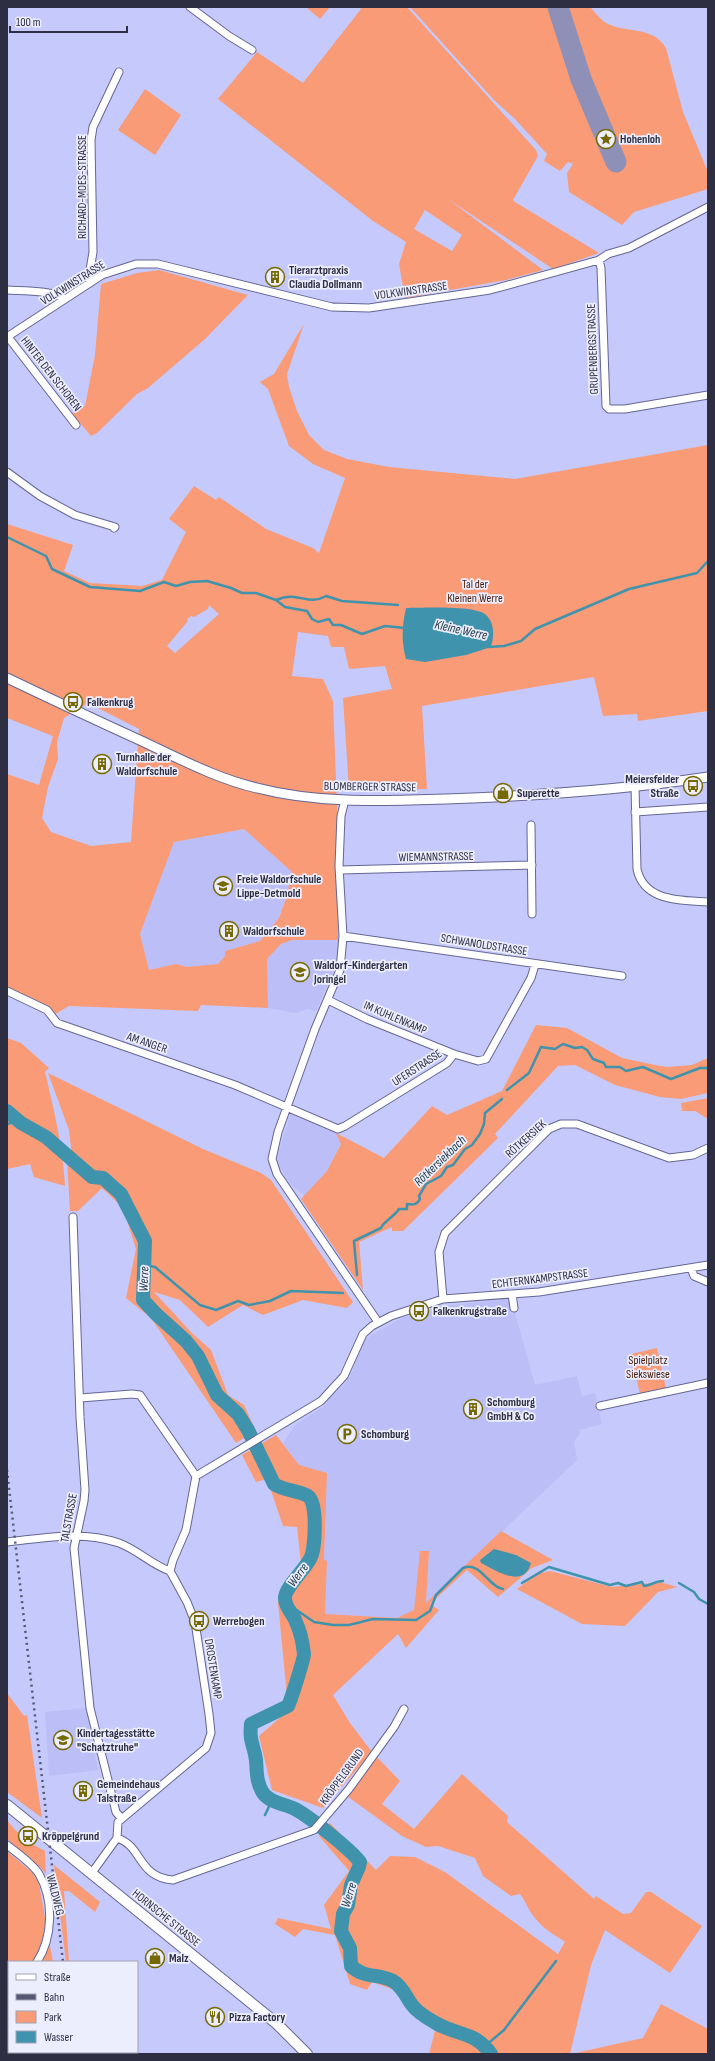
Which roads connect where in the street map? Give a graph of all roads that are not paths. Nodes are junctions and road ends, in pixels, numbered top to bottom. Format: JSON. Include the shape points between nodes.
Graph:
{"nodes":[{"id":1,"x":190,"y":7,"type":"edge"},
{"id":2,"x":252,"y":50,"type":"dead end"},
{"id":3,"x":119,"y":72,"type":"dead end"},
{"id":4,"x":708,"y":207,"type":"edge"},
{"id":5,"x":599,"y":260,"type":"junction"},
{"id":6,"x":90,"y":283,"type":"junction"},
{"id":7,"x":7,"y":290,"type":"edge"},
{"id":8,"x":65,"y":299,"type":"junction"},
{"id":9,"x":7,"y":337,"type":"edge"},
{"id":10,"x":708,"y":395,"type":"edge"},
{"id":11,"x":76,"y":425,"type":"dead end"},
{"id":12,"x":7,"y":472,"type":"edge"},
{"id":13,"x":114,"y":528,"type":"dead end"},
{"id":14,"x":7,"y":678,"type":"edge"},
{"id":15,"x":708,"y":777,"type":"edge"},
{"id":16,"x":635,"y":786,"type":"junction"},
{"id":17,"x":345,"y":800,"type":"junction"},
{"id":18,"x":708,"y":807,"type":"edge"},
{"id":19,"x":635,"y":812,"type":"junction"},
{"id":20,"x":531,"y":825,"type":"dead end"},
{"id":21,"x":532,"y":866,"type":"junction"},
{"id":22,"x":340,"y":870,"type":"junction"},
{"id":23,"x":708,"y":902,"type":"edge"},
{"id":24,"x":532,"y":914,"type":"dead end"},
{"id":25,"x":343,"y":936,"type":"junction"},
{"id":26,"x":535,"y":965,"type":"junction"},
{"id":27,"x":622,"y":976,"type":"dead end"},
{"id":28,"x":7,"y":992,"type":"edge"},
{"id":29,"x":328,"y":1000,"type":"junction"},
{"id":30,"x":454,"y":1054,"type":"junction"},
{"id":31,"x":287,"y":1106,"type":"junction"},
{"id":32,"x":708,"y":1148,"type":"edge"},
{"id":33,"x":73,"y":1216,"type":"dead end"},
{"id":34,"x":708,"y":1265,"type":"edge"},
{"id":35,"x":691,"y":1268,"type":"junction"},
{"id":36,"x":708,"y":1282,"type":"edge"},
{"id":37,"x":512,"y":1294,"type":"junction"},
{"id":38,"x":443,"y":1299,"type":"junction"},
{"id":39,"x":514,"y":1308,"type":"dead end"},
{"id":40,"x":378,"y":1322,"type":"junction"},
{"id":41,"x":708,"y":1383,"type":"edge"},
{"id":42,"x":80,"y":1398,"type":"junction"},
{"id":43,"x":600,"y":1406,"type":"dead end"},
{"id":44,"x":196,"y":1476,"type":"junction"},
{"id":45,"x":77,"y":1535,"type":"junction"},
{"id":46,"x":7,"y":1542,"type":"edge"},
{"id":47,"x":170,"y":1571,"type":"junction"},
{"id":48,"x":404,"y":1709,"type":"dead end"},
{"id":49,"x":7,"y":1805,"type":"edge"},
{"id":50,"x":121,"y":1818,"type":"junction"},
{"id":51,"x":117,"y":1838,"type":"junction"},
{"id":52,"x":7,"y":1845,"type":"edge"},
{"id":53,"x":91,"y":1874,"type":"junction"},
{"id":54,"x":38,"y":1961,"type":"edge"},
{"id":55,"x":307,"y":2054,"type":"edge"}],
"edges":[{"from":1,"to":2,"type":"street"},
{"from":3,"to":6,"type":"street","name":"RICHARD-MOES-STRASSE","via":[[93,127],[91,140],[93,252]]},
{"from":4,"to":5,"type":"street","name":"VOLKWINSTRASSE","via":[[629,248],[608,254]]},
{"from":5,"to":6,"type":"street","name":"VOLKWINSTRASSE","via":[[490,290],[369,308],[332,307],[158,264],[127,266],[102,275]]},
{"from":5,"to":10,"type":"street","name":"GRUPENBERGSTRASSE","via":[[606,406],[609,409],[625,410]]},
{"from":6,"to":8,"type":"street","name":"VOLKWINSTRASSE"},
{"from":7,"to":8,"type":"street","via":[[60,295]]},
{"from":8,"to":9,"type":"street","name":"VOLKWINSTRASSE"},
{"from":9,"to":11,"type":"street","name":"HINTER DEN SCHOREN"},
{"from":12,"to":13,"type":"street","via":[[40,496],[75,515]]},
{"from":14,"to":17,"type":"street","name":"BLOMBERGER STRASSE","via":[[194,766],[240,783],[273,792]]},
{"from":15,"to":16,"type":"street","name":"BLOMBERGER STRASSE"},
{"from":16,"to":17,"type":"street","name":"BLOMBERGER STRASSE","via":[[563,794]]},
{"from":16,"to":19,"type":"street"},
{"from":17,"to":22,"type":"street","via":[[341,816]]},
{"from":18,"to":19,"type":"street"},
{"from":19,"to":23,"type":"street","via":[[637,869],[640,879],[647,888],[654,894],[670,899]]},
{"from":20,"to":21,"type":"street"},
{"from":21,"to":22,"type":"street","name":"WIEMANNSTRASSE"},
{"from":21,"to":24,"type":"street"},
{"from":22,"to":25,"type":"street"},
{"from":25,"to":26,"type":"street","name":"SCHWANOLDSTRASSE","via":[[467,952]]},
{"from":25,"to":29,"type":"street","via":[[340,970]]},
{"from":26,"to":27,"type":"street","name":"SCHWANOLDSTRASSE"},
{"from":26,"to":30,"type":"street","name":"UFERSTRASSE","via":[[528,983],[486,1059],[478,1061]]},
{"from":28,"to":31,"type":"street","name":"AM ANGER","via":[[47,1010],[57,1023],[235,1085]]},
{"from":29,"to":30,"type":"street","name":"IM KUHLENKAMP","via":[[367,1019]]},
{"from":29,"to":31,"type":"street","via":[[315,1028]]},
{"from":30,"to":31,"type":"street","name":"UFERSTRASSE","via":[[447,1063],[340,1129]]},
{"from":31,"to":40,"type":"street","via":[[272,1154],[274,1168]]},
{"from":32,"to":38,"type":"street","name":"RÖTKERSIEK","via":[[693,1155],[669,1158],[577,1124],[567,1123],[551,1128],[445,1233],[439,1255]]},
{"from":33,"to":42,"type":"street","name":"TALSTRASSE"},
{"from":34,"to":35,"type":"street","name":"ECHTERNKAMPSTRASSE"},
{"from":35,"to":36,"type":"street","via":[[694,1276]]},
{"from":35,"to":37,"type":"street","name":"ECHTERNKAMPSTRASSE"},
{"from":37,"to":38,"type":"street","name":"ECHTERNKAMPSTRASSE"},
{"from":37,"to":39,"type":"street"},
{"from":38,"to":40,"type":"street","name":"ECHTERNKAMPSTRASSE"},
{"from":40,"to":44,"type":"street","via":[[363,1334],[344,1376],[330,1393],[313,1406]]},
{"from":41,"to":43,"type":"street"},
{"from":42,"to":44,"type":"street","via":[[140,1395]]},
{"from":42,"to":45,"type":"street","name":"TALSTRASSE","via":[[85,1490]]},
{"from":44,"to":47,"type":"street","via":[[186,1530]]},
{"from":45,"to":46,"type":"street"},
{"from":45,"to":47,"type":"street","via":[[119,1543]]},
{"from":45,"to":50,"type":"street","name":"TALSTRASSE","via":[[74,1548],[90,1708],[116,1812]]},
{"from":47,"to":50,"type":"street","name":"DROSTENKAMP","via":[[195,1622],[211,1733],[206,1748]]},
{"from":48,"to":51,"type":"street","name":"KRÖPPELGRUND","via":[[394,1727],[314,1830],[173,1880],[163,1879],[151,1873],[126,1841]]},
{"from":49,"to":53,"type":"main road","name":"HORNSCHE STRASSE"},
{"from":50,"to":51,"type":"street","via":[[117,1824]]},
{"from":51,"to":53,"type":"street"},
{"from":52,"to":54,"type":"street","name":"WALDWEG","via":[[38,1872],[44,1888],[51,1923]]},
{"from":53,"to":55,"type":"main road","name":"HORNSCHE STRASSE","via":[[276,2023]]}]}
